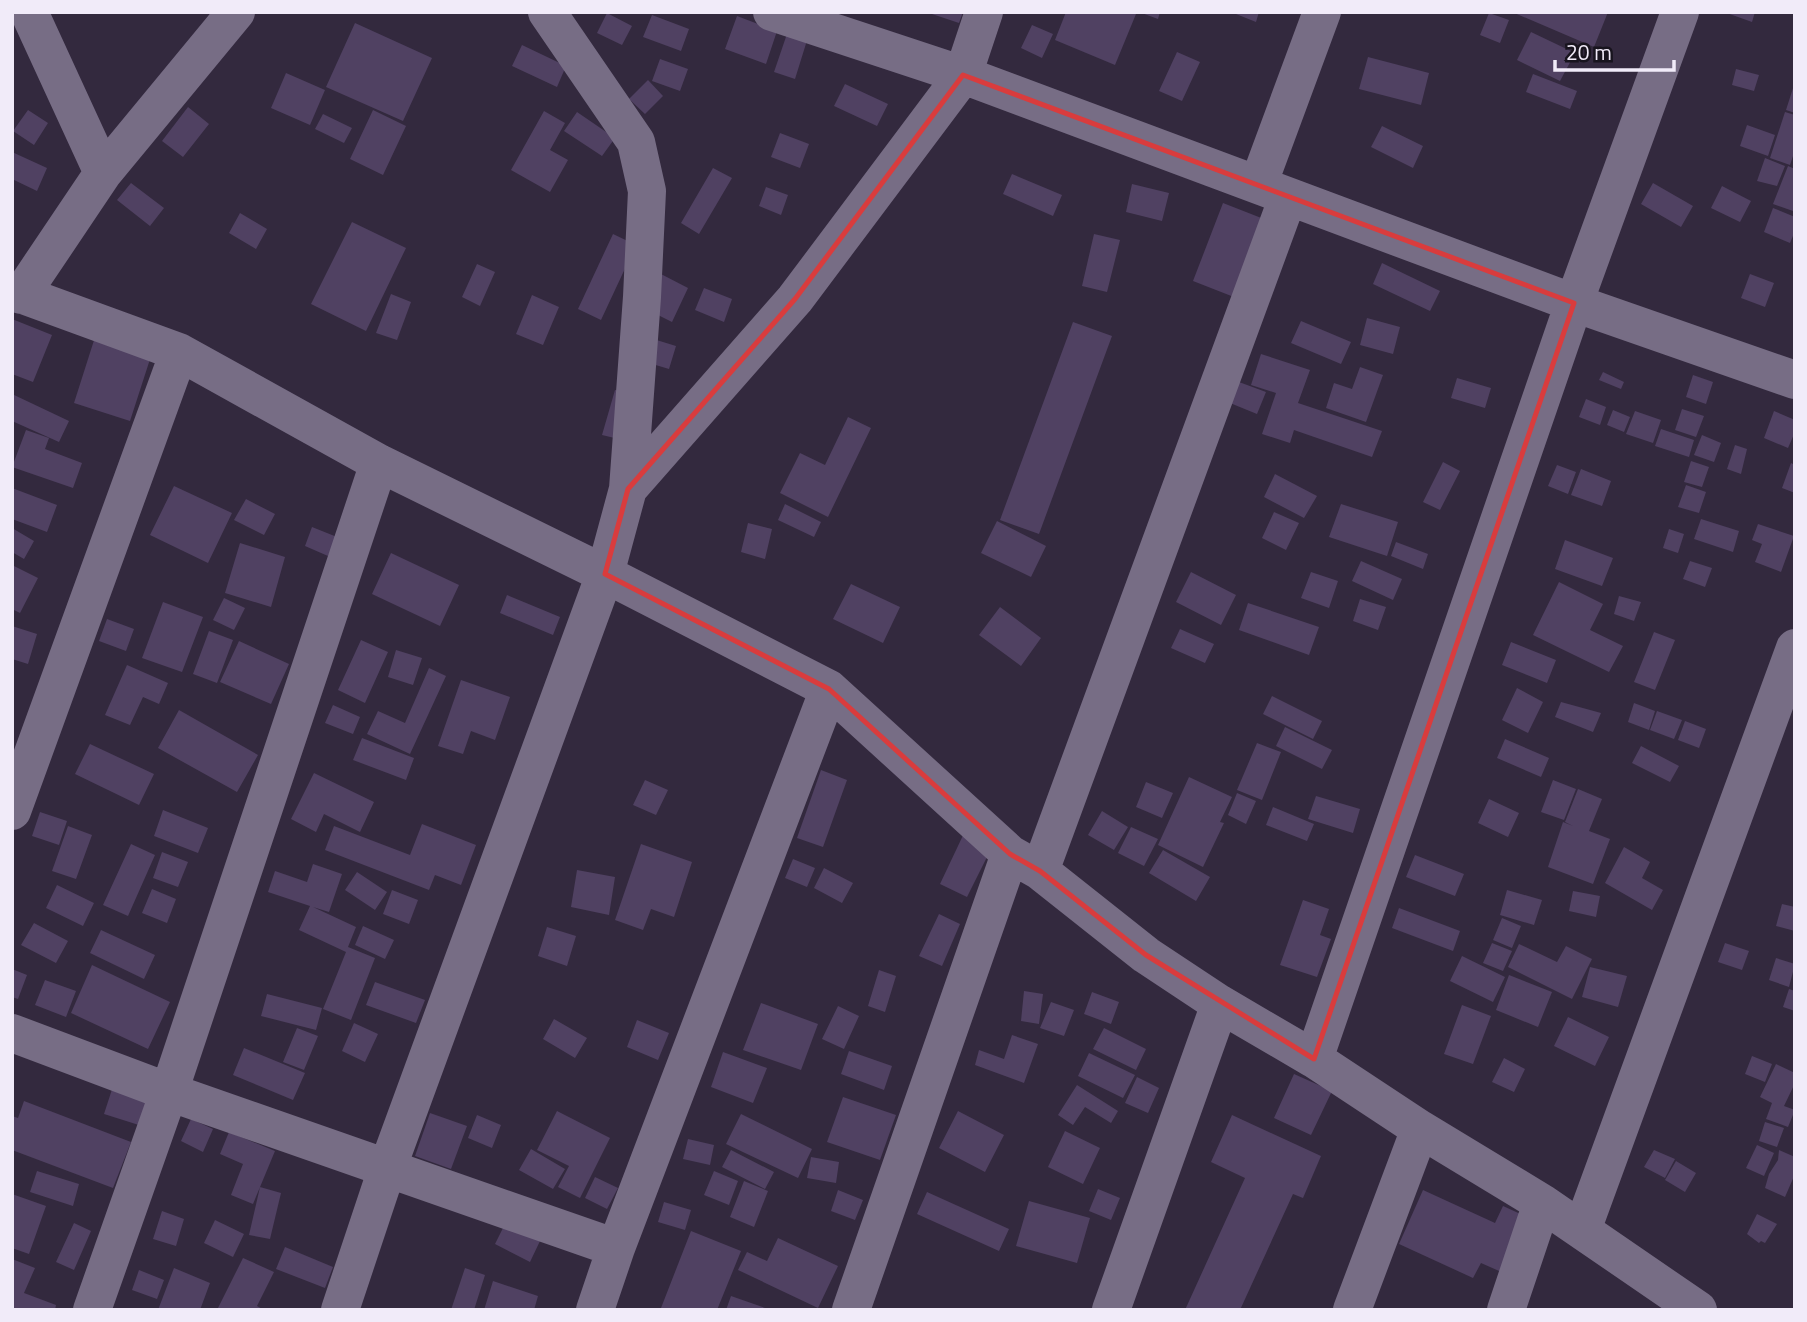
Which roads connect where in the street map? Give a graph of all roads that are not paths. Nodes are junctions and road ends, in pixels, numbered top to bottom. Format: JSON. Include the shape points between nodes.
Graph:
{"nodes":[{"id":1,"x":29,"y":12,"type":"edge"},
{"id":2,"x":236,"y":12,"type":"edge"},
{"id":3,"x":547,"y":12,"type":"edge"},
{"id":4,"x":772,"y":12,"type":"edge"},
{"id":5,"x":984,"y":12,"type":"edge"},
{"id":6,"x":1322,"y":12,"type":"edge"},
{"id":7,"x":1680,"y":12,"type":"edge"},
{"id":8,"x":963,"y":75,"type":"junction"},
{"id":9,"x":103,"y":173,"type":"junction"},
{"id":10,"x":1273,"y":191,"type":"junction"},
{"id":11,"x":17,"y":293,"type":"edge"},
{"id":12,"x":1574,"y":303,"type":"junction"},
{"id":13,"x":178,"y":352,"type":"junction"},
{"id":14,"x":1795,"y":380,"type":"edge"},
{"id":15,"x":379,"y":463,"type":"junction"},
{"id":16,"x":628,"y":489,"type":"junction"},
{"id":17,"x":604,"y":574,"type":"junction"},
{"id":18,"x":1795,"y":648,"type":"edge"},
{"id":19,"x":829,"y":689,"type":"junction"},
{"id":20,"x":12,"y":811,"type":"edge"},
{"id":21,"x":1025,"y":862,"type":"junction"},
{"id":22,"x":1220,"y":1004,"type":"junction"},
{"id":23,"x":12,"y":1033,"type":"edge"},
{"id":24,"x":1314,"y":1059,"type":"junction"},
{"id":25,"x":169,"y":1092,"type":"junction"},
{"id":26,"x":1420,"y":1129,"type":"junction"},
{"id":27,"x":387,"y":1168,"type":"junction"},
{"id":28,"x":1542,"y":1203,"type":"junction"},
{"id":29,"x":1583,"y":1230,"type":"junction"},
{"id":30,"x":616,"y":1248,"type":"junction"},
{"id":31,"x":92,"y":1310,"type":"edge"},
{"id":32,"x":340,"y":1310,"type":"edge"},
{"id":33,"x":595,"y":1310,"type":"edge"},
{"id":34,"x":851,"y":1310,"type":"edge"},
{"id":35,"x":1111,"y":1310,"type":"edge"},
{"id":36,"x":1352,"y":1310,"type":"edge"},
{"id":37,"x":1506,"y":1310,"type":"edge"},
{"id":38,"x":1698,"y":1310,"type":"edge"}],
"edges":[{"from":1,"to":9,"type":"street"},
{"from":2,"to":9,"type":"street"},
{"from":3,"to":16,"type":"street","via":[[636,142],[647,191]]},
{"from":4,"to":8,"type":"street"},
{"from":5,"to":8,"type":"street"},
{"from":6,"to":10,"type":"street"},
{"from":7,"to":12,"type":"street"},
{"from":8,"to":10,"type":"street"},
{"from":8,"to":16,"type":"street","via":[[795,299]]},
{"from":9,"to":11,"type":"street"},
{"from":10,"to":12,"type":"street"},
{"from":10,"to":21,"type":"street"},
{"from":11,"to":13,"type":"street"},
{"from":12,"to":14,"type":"street"},
{"from":12,"to":24,"type":"street"},
{"from":13,"to":15,"type":"street"},
{"from":13,"to":20,"type":"street"},
{"from":15,"to":17,"type":"street"},
{"from":15,"to":25,"type":"street"},
{"from":16,"to":17,"type":"street"},
{"from":17,"to":19,"type":"street"},
{"from":17,"to":27,"type":"street"},
{"from":18,"to":29,"type":"street"},
{"from":19,"to":21,"type":"street"},
{"from":19,"to":30,"type":"street"},
{"from":21,"to":22,"type":"street","via":[[1146,955]]},
{"from":21,"to":34,"type":"street"},
{"from":22,"to":24,"type":"street"},
{"from":22,"to":35,"type":"street"},
{"from":23,"to":25,"type":"street"},
{"from":24,"to":26,"type":"street"},
{"from":25,"to":27,"type":"street"},
{"from":25,"to":31,"type":"street"},
{"from":26,"to":28,"type":"street"},
{"from":26,"to":36,"type":"street"},
{"from":27,"to":30,"type":"street"},
{"from":27,"to":32,"type":"street"},
{"from":28,"to":29,"type":"street"},
{"from":28,"to":37,"type":"street"},
{"from":29,"to":38,"type":"street"},
{"from":30,"to":33,"type":"street"}]}
